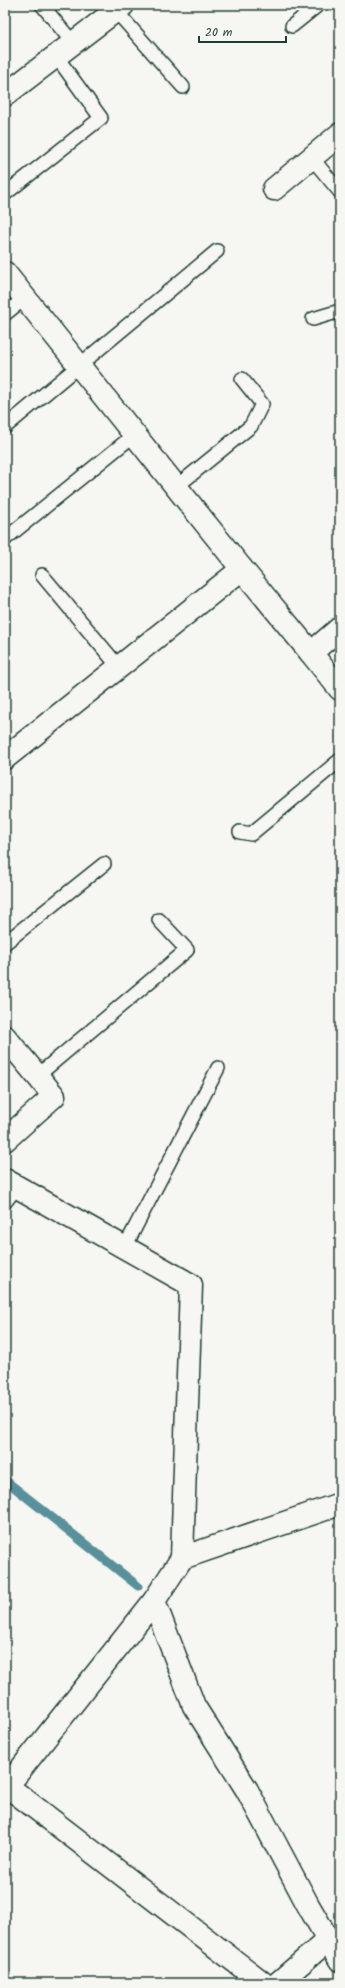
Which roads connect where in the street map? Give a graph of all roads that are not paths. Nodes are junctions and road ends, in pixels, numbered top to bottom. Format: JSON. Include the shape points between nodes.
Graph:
{"nodes":[{"id":1,"x":42,"y":5,"type":"edge"},
{"id":2,"x":318,"y":5,"type":"edge"},
{"id":3,"x":120,"y":8,"type":"edge"},
{"id":4,"x":292,"y":26,"type":"dead end"},
{"id":5,"x":64,"y":49,"type":"junction"},
{"id":6,"x":183,"y":87,"type":"dead end"},
{"id":7,"x":5,"y":95,"type":"edge"},
{"id":8,"x":340,"y":134,"type":"edge"},
{"id":9,"x":311,"y":157,"type":"junction"},
{"id":10,"x":274,"y":189,"type":"dead end"},
{"id":11,"x":340,"y":192,"type":"edge"},
{"id":12,"x":5,"y":194,"type":"edge"},
{"id":13,"x":217,"y":251,"type":"dead end"},
{"id":14,"x":5,"y":273,"type":"edge"},
{"id":15,"x":25,"y":298,"type":"junction"},
{"id":16,"x":340,"y":311,"type":"edge"},
{"id":17,"x":5,"y":314,"type":"edge"},
{"id":18,"x":313,"y":319,"type":"dead end"},
{"id":19,"x":79,"y":365,"type":"junction"},
{"id":20,"x":242,"y":379,"type":"dead end"},
{"id":21,"x":5,"y":427,"type":"edge"},
{"id":22,"x":134,"y":435,"type":"junction"},
{"id":23,"x":176,"y":487,"type":"junction"},
{"id":24,"x":5,"y":539,"type":"edge"},
{"id":25,"x":242,"y":569,"type":"junction"},
{"id":26,"x":42,"y":575,"type":"dead end"},
{"id":27,"x":340,"y":628,"type":"edge"},
{"id":28,"x":311,"y":653,"type":"junction"},
{"id":29,"x":118,"y":666,"type":"junction"},
{"id":30,"x":340,"y":689,"type":"edge"},
{"id":31,"x":6,"y":756,"type":"edge"},
{"id":32,"x":340,"y":760,"type":"edge"},
{"id":33,"x":240,"y":832,"type":"dead end"},
{"id":34,"x":104,"y":864,"type":"dead end"},
{"id":35,"x":159,"y":920,"type":"dead end"},
{"id":36,"x":5,"y":943,"type":"edge"},
{"id":37,"x":5,"y":1038,"type":"edge"},
{"id":38,"x":218,"y":1068,"type":"dead end"},
{"id":39,"x":37,"y":1076,"type":"junction"},
{"id":40,"x":5,"y":1140,"type":"edge"},
{"id":41,"x":9,"y":1190,"type":"edge"},
{"id":42,"x":125,"y":1247,"type":"junction"},
{"id":43,"x":340,"y":1504,"type":"edge"},
{"id":44,"x":182,"y":1558,"type":"junction"},
{"id":45,"x":154,"y":1601,"type":"junction"},
{"id":46,"x":7,"y":1784,"type":"edge"},
{"id":47,"x":328,"y":1940,"type":"junction"},
{"id":48,"x":340,"y":1960,"type":"edge"},
{"id":49,"x":263,"y":1983,"type":"edge"},
{"id":50,"x":278,"y":1983,"type":"edge"}],
"edges":[{"from":1,"to":5,"type":"lane"},
{"from":2,"to":4,"type":"lane"},
{"from":3,"to":5,"type":"street"},
{"from":3,"to":6,"type":"lane"},
{"from":5,"to":7,"type":"street"},
{"from":5,"to":12,"type":"lane","via":[[101,118]]},
{"from":8,"to":9,"type":"street"},
{"from":9,"to":10,"type":"street"},
{"from":9,"to":11,"type":"lane"},
{"from":13,"to":19,"type":"lane"},
{"from":14,"to":15,"type":"street"},
{"from":15,"to":17,"type":"lane"},
{"from":15,"to":19,"type":"street"},
{"from":16,"to":18,"type":"lane"},
{"from":19,"to":21,"type":"lane"},
{"from":19,"to":22,"type":"street"},
{"from":20,"to":23,"type":"lane","via":[[262,404],[251,426]]},
{"from":22,"to":23,"type":"street"},
{"from":22,"to":24,"type":"lane"},
{"from":23,"to":25,"type":"street"},
{"from":25,"to":28,"type":"street"},
{"from":25,"to":29,"type":"street"},
{"from":26,"to":29,"type":"lane"},
{"from":27,"to":28,"type":"street"},
{"from":28,"to":30,"type":"street"},
{"from":29,"to":31,"type":"street"},
{"from":32,"to":33,"type":"lane","via":[[251,834]]},
{"from":34,"to":36,"type":"lane"},
{"from":35,"to":39,"type":"lane","via":[[187,950]]},
{"from":37,"to":39,"type":"street"},
{"from":38,"to":42,"type":"lane"},
{"from":39,"to":40,"type":"street","via":[[54,1096]]},
{"from":41,"to":42,"type":"street"},
{"from":42,"to":44,"type":"street","via":[[191,1285]]},
{"from":43,"to":44,"type":"street"},
{"from":44,"to":45,"type":"street"},
{"from":45,"to":46,"type":"street"},
{"from":45,"to":47,"type":"street","via":[[194,1706],[247,1790]]},
{"from":46,"to":49,"type":"street"},
{"from":47,"to":48,"type":"street"},
{"from":47,"to":50,"type":"street"}]}
